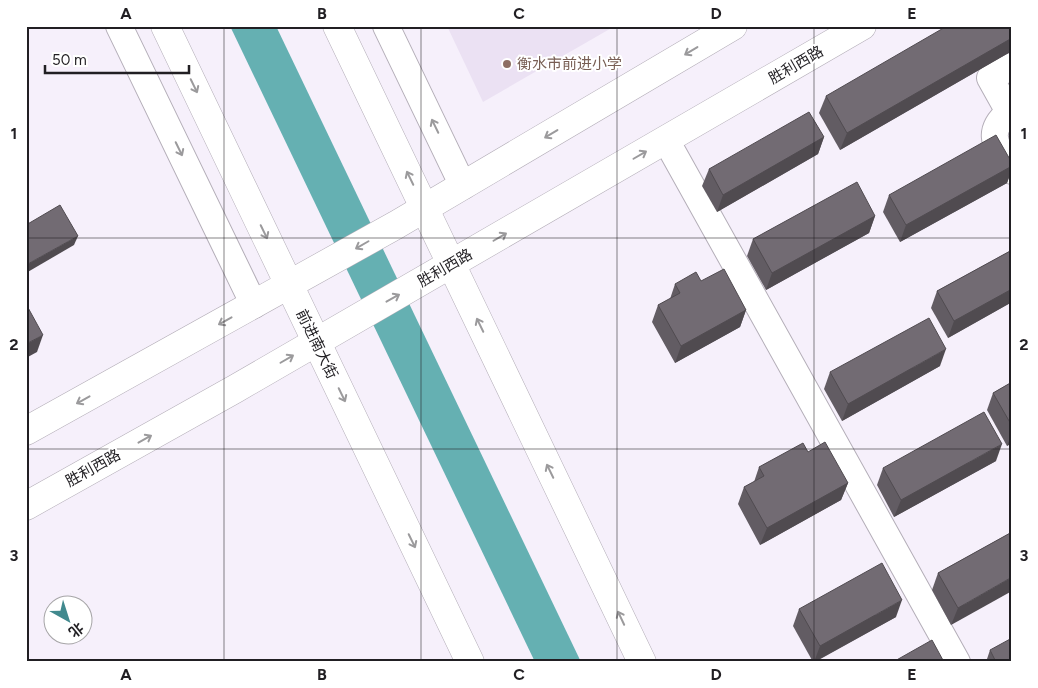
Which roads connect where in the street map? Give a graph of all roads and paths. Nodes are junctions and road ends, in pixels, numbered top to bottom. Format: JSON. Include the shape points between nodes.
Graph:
{"nodes":[{"id":1,"x":119,"y":26,"type":"edge"},
{"id":2,"x":165,"y":26,"type":"edge"},
{"id":3,"x":337,"y":26,"type":"edge"},
{"id":4,"x":386,"y":26,"type":"edge"},
{"id":5,"x":733,"y":26,"type":"edge"},
{"id":6,"x":862,"y":26,"type":"edge"},
{"id":7,"x":1012,"y":66,"type":"edge"},
{"id":8,"x":666,"y":140,"type":"junction"},
{"id":9,"x":1012,"y":171,"type":"edge"},
{"id":10,"x":463,"y":186,"type":"junction"},
{"id":11,"x":424,"y":208,"type":"junction"},
{"id":12,"x":451,"y":265,"type":"junction"},
{"id":13,"x":289,"y":285,"type":"junction"},
{"id":14,"x":254,"y":304,"type":"junction"},
{"id":15,"x":317,"y":342,"type":"junction"},
{"id":16,"x":26,"y":431,"type":"edge"},
{"id":17,"x":26,"y":506,"type":"edge"},
{"id":18,"x":470,"y":662,"type":"edge"},
{"id":19,"x":642,"y":662,"type":"edge"},
{"id":20,"x":957,"y":662,"type":"edge"}],
"edges":[{"from":1,"to":14,"type":"street","one_way":true},
{"from":2,"to":13,"type":"main road","name":"前进南大街","one_way":true},
{"from":11,"to":3,"type":"main road","one_way":true},
{"from":10,"to":4,"type":"street","one_way":true},
{"from":5,"to":10,"type":"main road","one_way":true},
{"from":6,"to":8,"type":"main road","name":"胜利西路"},
{"from":7,"to":9,"type":"street","via":[[990,78],[1009,112],[995,128],[994,135]]},
{"from":12,"to":8,"type":"main road","name":"胜利西路","one_way":true},
{"from":8,"to":20,"type":"street"},
{"from":10,"to":11,"type":"main road"},
{"from":11,"to":12,"type":"main road"},
{"from":11,"to":13,"type":"main road","one_way":true},
{"from":15,"to":12,"type":"main road","name":"胜利西路","one_way":true},
{"from":19,"to":12,"type":"main road","one_way":true},
{"from":13,"to":14,"type":"main road"},
{"from":13,"to":15,"type":"main road","name":"前进南大街"},
{"from":14,"to":16,"type":"main road","one_way":true},
{"from":17,"to":15,"type":"main road","name":"胜利西路","one_way":true},
{"from":15,"to":18,"type":"main road","name":"前进南大街","one_way":true}]}
